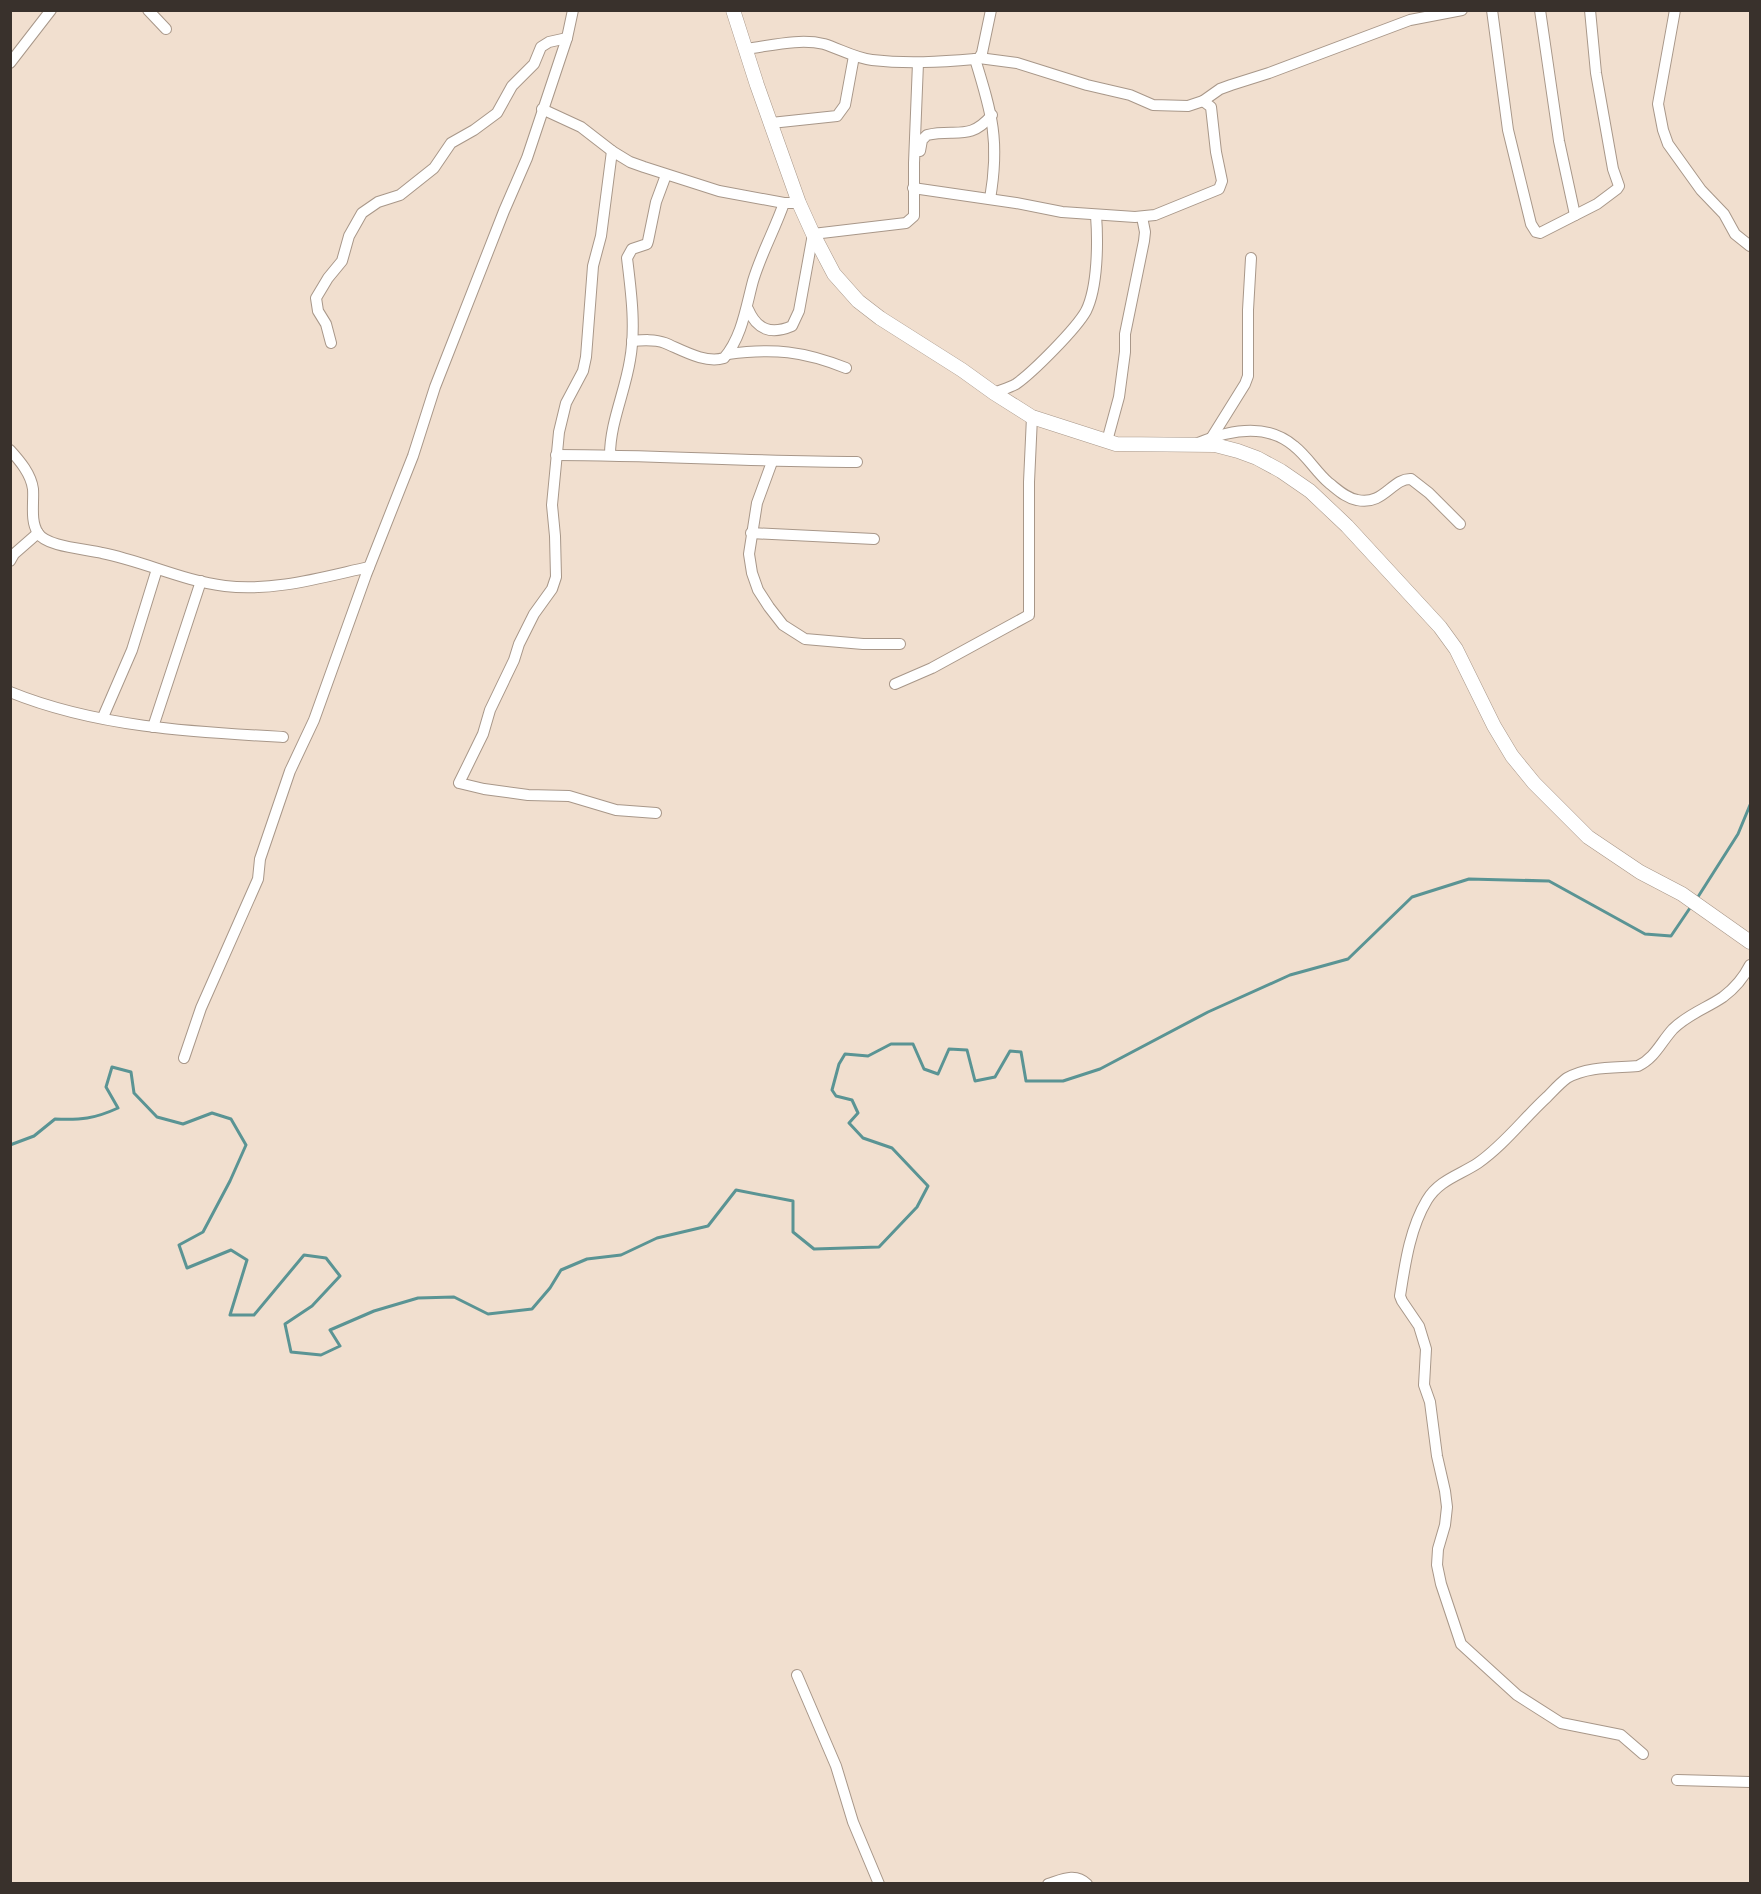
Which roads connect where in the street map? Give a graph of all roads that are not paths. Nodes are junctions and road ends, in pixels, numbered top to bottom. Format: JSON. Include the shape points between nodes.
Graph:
{"nodes":[{"id":1,"x":51,"y":10,"type":"edge"},
{"id":2,"x":148,"y":10,"type":"edge"},
{"id":3,"x":573,"y":10,"type":"edge"},
{"id":4,"x":734,"y":10,"type":"edge"},
{"id":5,"x":991,"y":10,"type":"edge"},
{"id":6,"x":1462,"y":10,"type":"edge"},
{"id":7,"x":1492,"y":10,"type":"edge"},
{"id":8,"x":1540,"y":10,"type":"edge"},
{"id":9,"x":1590,"y":10,"type":"edge"},
{"id":10,"x":1675,"y":10,"type":"edge"},
{"id":11,"x":166,"y":29,"type":"dead end"},
{"id":12,"x":567,"y":39,"type":"junction"},
{"id":13,"x":745,"y":49,"type":"junction"},
{"id":14,"x":854,"y":56,"type":"junction"},
{"id":15,"x":977,"y":58,"type":"junction"},
{"id":16,"x":10,"y":63,"type":"edge"},
{"id":17,"x":918,"y":63,"type":"junction"},
{"id":18,"x":1203,"y":101,"type":"junction"},
{"id":19,"x":542,"y":109,"type":"junction"},
{"id":20,"x":992,"y":115,"type":"junction"},
{"id":21,"x":771,"y":123,"type":"junction"},
{"id":22,"x":612,"y":151,"type":"junction"},
{"id":23,"x":914,"y":163,"type":"junction"},
{"id":24,"x":666,"y":174,"type":"junction"},
{"id":25,"x":913,"y":188,"type":"junction"},
{"id":26,"x":990,"y":199,"type":"junction"},
{"id":27,"x":784,"y":203,"type":"junction"},
{"id":28,"x":799,"y":203,"type":"junction"},
{"id":29,"x":1096,"y":215,"type":"junction"},
{"id":30,"x":1575,"y":215,"type":"junction"},
{"id":31,"x":1142,"y":217,"type":"junction"},
{"id":32,"x":813,"y":234,"type":"junction"},
{"id":33,"x":1750,"y":246,"type":"edge"},
{"id":34,"x":1251,"y":258,"type":"dead end"},
{"id":35,"x":748,"y":309,"type":"junction"},
{"id":36,"x":632,"y":341,"type":"junction"},
{"id":37,"x":331,"y":343,"type":"dead end"},
{"id":38,"x":728,"y":354,"type":"junction"},
{"id":39,"x":846,"y":368,"type":"dead end"},
{"id":40,"x":994,"y":393,"type":"junction"},
{"id":41,"x":1032,"y":417,"type":"junction"},
{"id":42,"x":1212,"y":437,"type":"junction"},
{"id":43,"x":1107,"y":441,"type":"junction"},
{"id":44,"x":1195,"y":444,"type":"junction"},
{"id":45,"x":10,"y":450,"type":"edge"},
{"id":46,"x":556,"y":455,"type":"junction"},
{"id":47,"x":610,"y":455,"type":"junction"},
{"id":48,"x":772,"y":462,"type":"junction"},
{"id":49,"x":857,"y":462,"type":"dead end"},
{"id":50,"x":1460,"y":524,"type":"dead end"},
{"id":51,"x":38,"y":533,"type":"junction"},
{"id":52,"x":751,"y":534,"type":"junction"},
{"id":53,"x":874,"y":538,"type":"dead end"},
{"id":54,"x":10,"y":561,"type":"edge"},
{"id":55,"x":369,"y":567,"type":"junction"},
{"id":56,"x":158,"y":568,"type":"junction"},
{"id":57,"x":201,"y":581,"type":"junction"},
{"id":58,"x":900,"y":644,"type":"dead end"},
{"id":59,"x":895,"y":684,"type":"dead end"},
{"id":60,"x":10,"y":692,"type":"edge"},
{"id":61,"x":103,"y":717,"type":"junction"},
{"id":62,"x":153,"y":727,"type":"junction"},
{"id":63,"x":283,"y":737,"type":"dead end"},
{"id":64,"x":656,"y":813,"type":"dead end"},
{"id":65,"x":1750,"y":942,"type":"edge"},
{"id":66,"x":1750,"y":965,"type":"edge"},
{"id":67,"x":184,"y":1058,"type":"dead end"},
{"id":68,"x":797,"y":1675,"type":"dead end"},
{"id":69,"x":1643,"y":1754,"type":"dead end"},
{"id":70,"x":1677,"y":1780,"type":"dead end"},
{"id":71,"x":1750,"y":1782,"type":"edge"},
{"id":72,"x":879,"y":1884,"type":"edge"},
{"id":73,"x":1048,"y":1884,"type":"edge"},
{"id":74,"x":1087,"y":1884,"type":"edge"}],
"edges":[{"from":1,"to":16,"type":"street"},
{"from":2,"to":11,"type":"street"},
{"from":3,"to":12,"type":"street"},
{"from":4,"to":13,"type":"street"},
{"from":5,"to":15,"type":"street","via":[[985,44]]},
{"from":6,"to":18,"type":"street","via":[[1410,20],[1226,87]]},
{"from":7,"to":30,"type":"street","via":[[1508,130],[1533,229],[1540,233]]},
{"from":8,"to":30,"type":"street","via":[[1559,141]]},
{"from":9,"to":30,"type":"street","via":[[1596,73],[1619,186]]},
{"from":10,"to":33,"type":"street","via":[[1658,104],[1663,130],[1668,144],[1701,190],[1724,214],[1735,234]]},
{"from":12,"to":19,"type":"street"},
{"from":12,"to":37,"type":"street","via":[[541,46],[534,64],[512,86],[497,112],[451,143],[434,168],[400,195],[378,202],[362,213],[349,236],[342,261],[316,298]]},
{"from":13,"to":14,"type":"street","via":[[808,42]]},
{"from":13,"to":21,"type":"street"},
{"from":14,"to":17,"type":"street"},
{"from":14,"to":21,"type":"street","via":[[845,105],[837,116]]},
{"from":15,"to":17,"type":"street"},
{"from":15,"to":18,"type":"street","via":[[1017,63],[1153,105],[1188,106]]},
{"from":15,"to":20,"type":"street"},
{"from":17,"to":23,"type":"street"},
{"from":18,"to":31,"type":"street","via":[[1211,107],[1220,189]]},
{"from":19,"to":22,"type":"street","via":[[581,127]]},
{"from":19,"to":55,"type":"street"},
{"from":20,"to":23,"type":"street","via":[[978,129],[927,135]]},
{"from":20,"to":26,"type":"street","via":[[995,169]]},
{"from":21,"to":28,"type":"street"},
{"from":22,"to":24,"type":"street","via":[[630,162]]},
{"from":22,"to":46,"type":"street","via":[[594,266],[586,357],[566,403]]},
{"from":23,"to":25,"type":"street"},
{"from":24,"to":27,"type":"street","via":[[719,191]]},
{"from":24,"to":36,"type":"street","via":[[647,244],[632,249],[627,258]]},
{"from":25,"to":26,"type":"street"},
{"from":25,"to":32,"type":"street","via":[[915,208],[910,221]]},
{"from":26,"to":29,"type":"street"},
{"from":27,"to":28,"type":"street"},
{"from":27,"to":35,"type":"street","via":[[753,280]]},
{"from":28,"to":32,"type":"street"},
{"from":29,"to":31,"type":"street"},
{"from":29,"to":40,"type":"street","via":[[1095,272],[1085,312],[1042,362],[1015,384]]},
{"from":31,"to":43,"type":"street","via":[[1145,232],[1125,334],[1119,397]]},
{"from":32,"to":35,"type":"street","via":[[799,311],[792,326],[777,331],[759,327]]},
{"from":32,"to":40,"type":"street","via":[[834,274],[858,301]]},
{"from":34,"to":42,"type":"street","via":[[1248,376]]},
{"from":35,"to":38,"type":"street"},
{"from":36,"to":38,"type":"street","via":[[657,341],[713,360]]},
{"from":36,"to":47,"type":"street"},
{"from":38,"to":39,"type":"street","via":[[773,350],[807,355]]},
{"from":40,"to":41,"type":"street"},
{"from":41,"to":43,"type":"street"},
{"from":41,"to":59,"type":"street","via":[[1029,615]]},
{"from":42,"to":44,"type":"street"},
{"from":42,"to":50,"type":"street","via":[[1250,430],[1283,438],[1296,447],[1317,474],[1358,501],[1383,496],[1411,479]]},
{"from":43,"to":44,"type":"street","via":[[1151,446]]},
{"from":44,"to":65,"type":"street","via":[[1215,445],[1257,458],[1328,507],[1440,627],[1456,649],[1512,756],[1534,783],[1588,837],[1682,894]]},
{"from":45,"to":51,"type":"street","via":[[28,472]]},
{"from":46,"to":47,"type":"street"},
{"from":46,"to":64,"type":"street","via":[[552,505],[556,577],[519,644],[459,783],[528,795],[570,796],[616,810]]},
{"from":47,"to":48,"type":"street"},
{"from":48,"to":49,"type":"street"},
{"from":48,"to":52,"type":"street"},
{"from":51,"to":54,"type":"street"},
{"from":51,"to":56,"type":"street","via":[[47,542]]},
{"from":52,"to":53,"type":"street"},
{"from":52,"to":58,"type":"street","via":[[749,554],[758,590],[788,629],[805,639]]},
{"from":55,"to":57,"type":"street","via":[[263,586],[223,586]]},
{"from":55,"to":67,"type":"street","via":[[314,720],[290,771],[260,859],[258,879],[201,1008]]},
{"from":56,"to":57,"type":"street"},
{"from":56,"to":61,"type":"street","via":[[132,650]]},
{"from":57,"to":62,"type":"street"},
{"from":60,"to":61,"type":"street"},
{"from":61,"to":62,"type":"street"},
{"from":62,"to":63,"type":"street"},
{"from":66,"to":69,"type":"street","via":[[1743,979],[1672,1030],[1645,1062],[1638,1066],[1586,1070],[1566,1079],[1478,1163],[1438,1187],[1420,1213],[1400,1296],[1419,1326],[1426,1349],[1424,1385],[1447,1507],[1437,1565],[1461,1644],[1518,1695],[1561,1723],[1622,1735]]},
{"from":68,"to":72,"type":"street","via":[[836,1766],[853,1822]]},
{"from":70,"to":71,"type":"street"},
{"from":73,"to":74,"type":"street","via":[[1071,1877]]}]}
